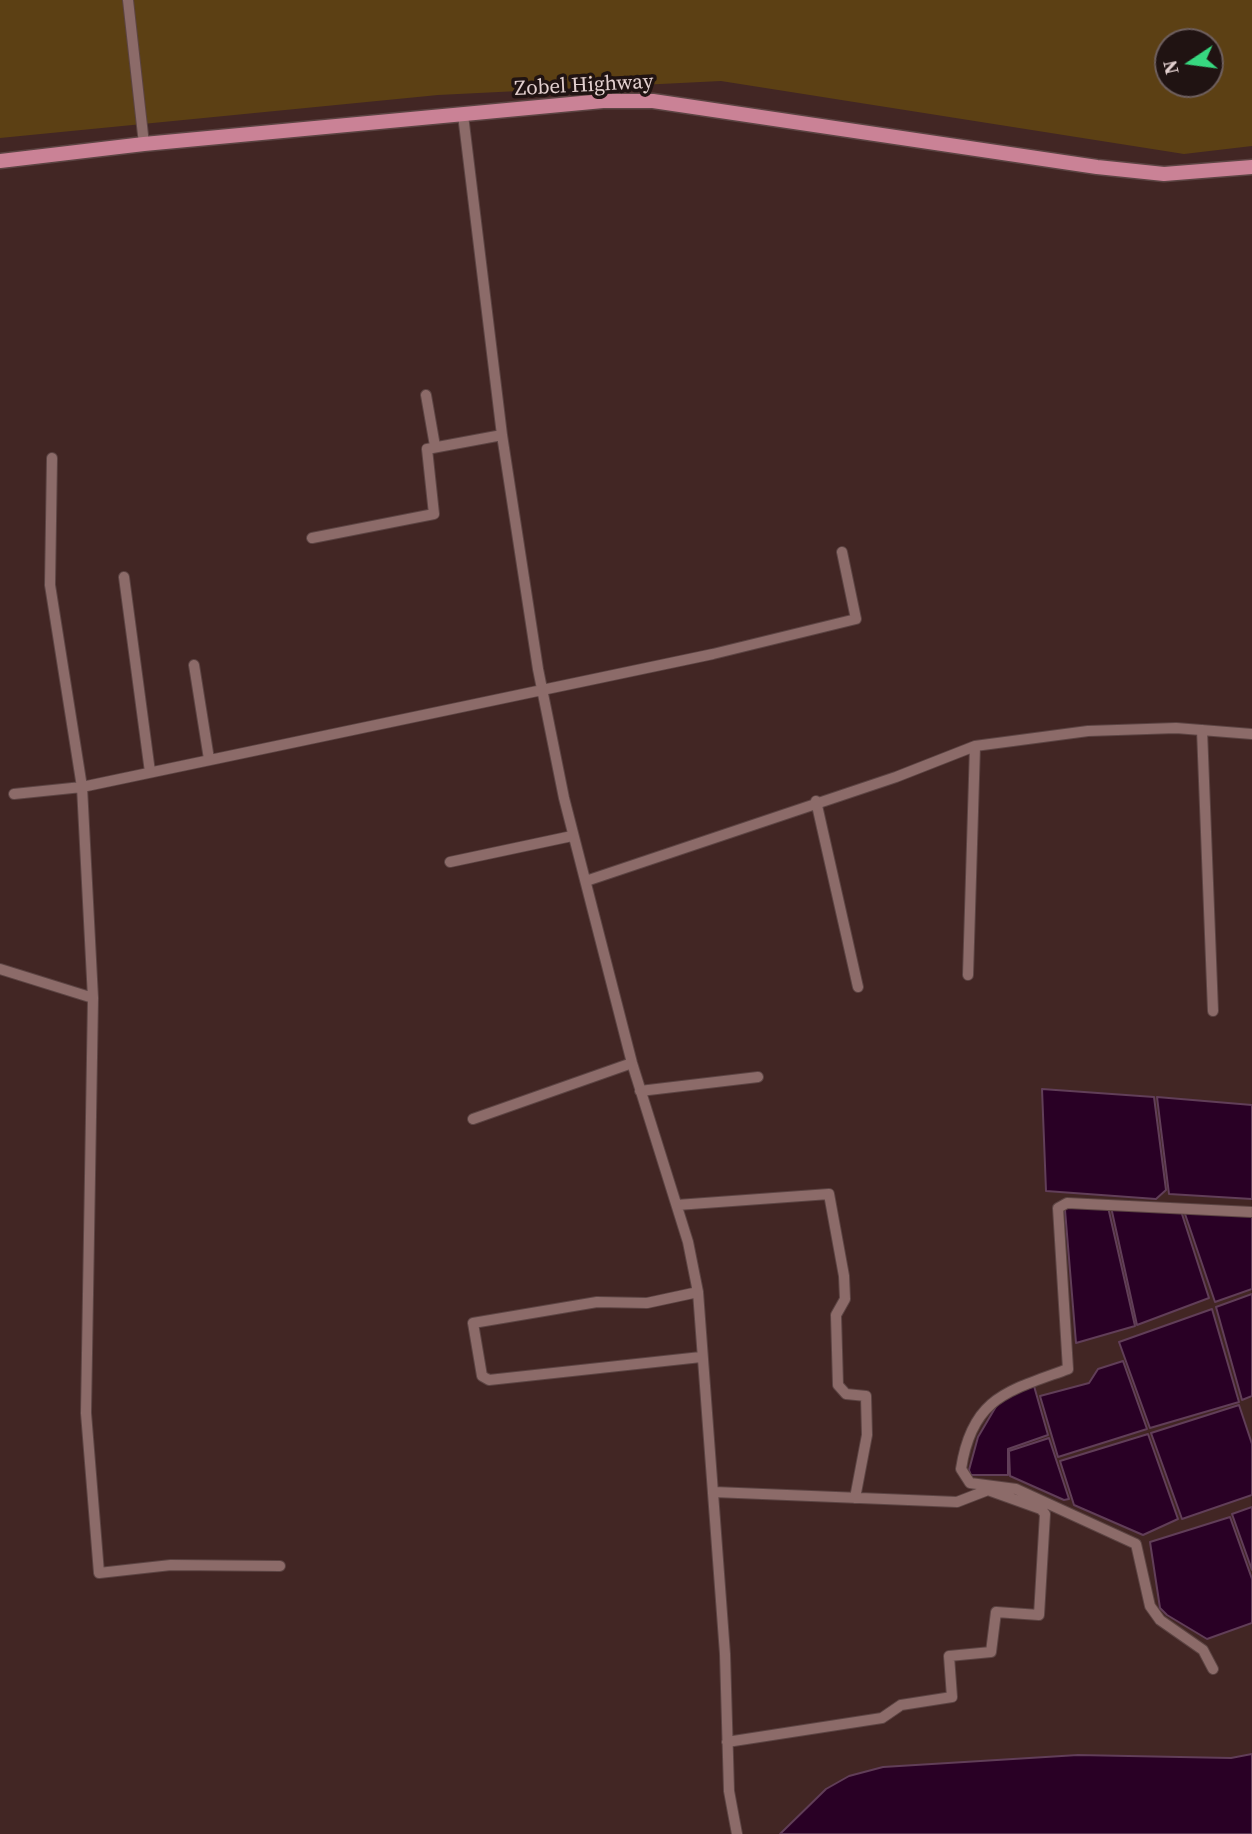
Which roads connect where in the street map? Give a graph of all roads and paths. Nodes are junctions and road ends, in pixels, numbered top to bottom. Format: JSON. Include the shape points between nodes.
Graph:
{"nodes":[{"id":1,"x":128,"y":0,"type":"edge"},
{"id":2,"x":463,"y":115,"type":"junction"},
{"id":3,"x":144,"y":144,"type":"junction"},
{"id":4,"x":0,"y":160,"type":"edge"},
{"id":5,"x":1252,"y":167,"type":"edge"},
{"id":6,"x":426,"y":395,"type":"dead end"},
{"id":7,"x":502,"y":435,"type":"junction"},
{"id":8,"x":435,"y":446,"type":"junction"},
{"id":9,"x":52,"y":458,"type":"dead end"},
{"id":10,"x":312,"y":538,"type":"dead end"},
{"id":11,"x":842,"y":552,"type":"dead end"},
{"id":12,"x":124,"y":577,"type":"dead end"},
{"id":13,"x":194,"y":665,"type":"dead end"},
{"id":14,"x":543,"y":688,"type":"junction"},
{"id":15,"x":1202,"y":730,"type":"junction"},
{"id":16,"x":1252,"y":734,"type":"edge"},
{"id":17,"x":975,"y":746,"type":"junction"},
{"id":18,"x":209,"y":759,"type":"junction"},
{"id":19,"x":150,"y":772,"type":"junction"},
{"id":20,"x":82,"y":787,"type":"junction"},
{"id":21,"x":14,"y":794,"type":"dead end"},
{"id":22,"x":816,"y":801,"type":"junction"},
{"id":23,"x":572,"y":836,"type":"junction"},
{"id":24,"x":450,"y":862,"type":"dead end"},
{"id":25,"x":586,"y":881,"type":"junction"},
{"id":26,"x":0,"y":969,"type":"edge"},
{"id":27,"x":968,"y":975,"type":"dead end"},
{"id":28,"x":859,"y":988,"type":"dead end"},
{"id":29,"x":93,"y":998,"type":"junction"},
{"id":30,"x":1213,"y":1010,"type":"dead end"},
{"id":31,"x":632,"y":1063,"type":"junction"},
{"id":32,"x":758,"y":1077,"type":"dead end"},
{"id":33,"x":640,"y":1091,"type":"junction"},
{"id":34,"x":473,"y":1119,"type":"dead end"},
{"id":35,"x":677,"y":1205,"type":"junction"},
{"id":36,"x":1252,"y":1212,"type":"edge"},
{"id":37,"x":698,"y":1292,"type":"junction"},
{"id":38,"x":701,"y":1357,"type":"junction"},
{"id":39,"x":714,"y":1492,"type":"junction"},
{"id":40,"x":855,"y":1498,"type":"junction"},
{"id":41,"x":280,"y":1566,"type":"dead end"},
{"id":42,"x":1213,"y":1669,"type":"dead end"},
{"id":43,"x":727,"y":1742,"type":"junction"},
{"id":44,"x":737,"y":1834,"type":"edge"}],
"edges":[{"from":1,"to":3,"type":"street"},
{"from":2,"to":3,"type":"main road","name":"Zobel Highway"},
{"from":2,"to":5,"type":"main road","name":"Zobel Highway","via":[[603,101],[653,101],[1097,167],[1164,174]]},
{"from":2,"to":7,"type":"street"},
{"from":3,"to":4,"type":"main road","name":"Zobel Highway"},
{"from":6,"to":8,"type":"street"},
{"from":7,"to":8,"type":"street"},
{"from":7,"to":14,"type":"street"},
{"from":8,"to":10,"type":"street","via":[[427,449],[434,514]]},
{"from":9,"to":20,"type":"street","via":[[50,585]]},
{"from":11,"to":14,"type":"street","via":[[856,619]]},
{"from":12,"to":19,"type":"street"},
{"from":13,"to":18,"type":"street"},
{"from":14,"to":18,"type":"street"},
{"from":14,"to":23,"type":"street"},
{"from":15,"to":16,"type":"street"},
{"from":15,"to":17,"type":"street","via":[[1088,731]]},
{"from":15,"to":30,"type":"street"},
{"from":17,"to":22,"type":"street"},
{"from":17,"to":27,"type":"street"},
{"from":18,"to":19,"type":"street"},
{"from":19,"to":20,"type":"street"},
{"from":20,"to":21,"type":"street"},
{"from":20,"to":29,"type":"street"},
{"from":22,"to":25,"type":"street"},
{"from":22,"to":28,"type":"street"},
{"from":23,"to":24,"type":"street"},
{"from":23,"to":25,"type":"street"},
{"from":25,"to":31,"type":"street"},
{"from":26,"to":29,"type":"street"},
{"from":29,"to":41,"type":"street","via":[[86,1413],[99,1573],[171,1565]]},
{"from":31,"to":33,"type":"street"},
{"from":31,"to":34,"type":"street"},
{"from":32,"to":33,"type":"street"},
{"from":33,"to":35,"type":"street"},
{"from":35,"to":37,"type":"street"},
{"from":35,"to":40,"type":"street","via":[[829,1194],[844,1276],[845,1299],[836,1315],[838,1385],[846,1394],[866,1395],[867,1435]]},
{"from":36,"to":42,"type":"street","via":[[1067,1203],[1058,1208],[1068,1369],[999,1395],[986,1407],[970,1435],[961,1469],[970,1483],[1016,1489],[1136,1544],[1150,1606],[1160,1620],[1203,1650]]},
{"from":37,"to":38,"type":"street"},
{"from":37,"to":38,"type":"street","via":[[647,1303],[597,1302],[473,1323],[482,1376],[489,1380]]},
{"from":38,"to":39,"type":"street"},
{"from":39,"to":40,"type":"street"},
{"from":39,"to":43,"type":"street"},
{"from":40,"to":43,"type":"street","via":[[957,1502],[988,1489],[1041,1509],[1045,1514],[1039,1615],[996,1612],[991,1652],[950,1656],[951,1697],[901,1705],[882,1718]]},
{"from":43,"to":44,"type":"street"}]}
